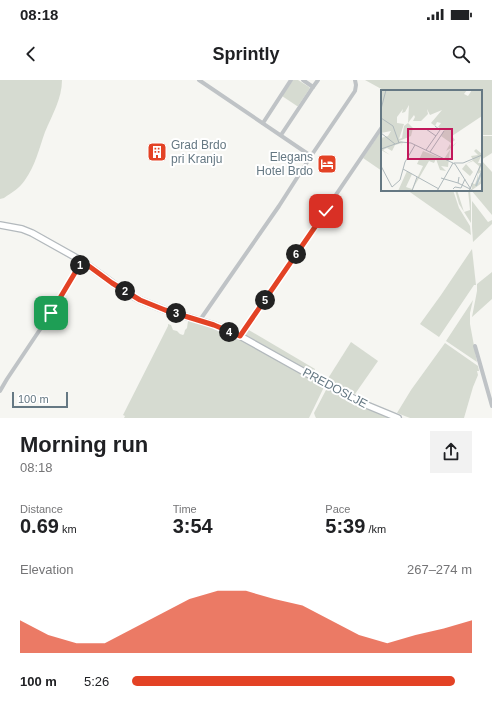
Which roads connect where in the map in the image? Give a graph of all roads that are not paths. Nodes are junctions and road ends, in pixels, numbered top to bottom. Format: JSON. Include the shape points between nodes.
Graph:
{"nodes":[{"id":1,"x":199,"y":80,"type":"edge"},
{"id":2,"x":291,"y":80,"type":"edge"},
{"id":3,"x":302,"y":80,"type":"edge"},
{"id":4,"x":318,"y":80,"type":"edge"},
{"id":5,"x":355,"y":80,"type":"edge"},
{"id":6,"x":313,"y":87,"type":"junction"},
{"id":7,"x":262,"y":123,"type":"junction"},
{"id":8,"x":381,"y":128,"type":"edge"},
{"id":9,"x":281,"y":135,"type":"junction"},
{"id":10,"x":311,"y":156,"type":"junction"},
{"id":11,"x":0,"y":225,"type":"edge"},
{"id":12,"x":82,"y":261,"type":"junction"},
{"id":13,"x":200,"y":320,"type":"junction"},
{"id":14,"x":240,"y":336,"type":"junction"},
{"id":15,"x":475,"y":346,"type":"dead end"},
{"id":16,"x":0,"y":391,"type":"edge"},
{"id":17,"x":492,"y":406,"type":"edge"},
{"id":18,"x":398,"y":418,"type":"edge"}],
"edges":[{"from":1,"to":7,"type":"street"},
{"from":2,"to":7,"type":"street"},
{"from":3,"to":6,"type":"street"},
{"from":4,"to":6,"type":"street"},
{"from":5,"to":10,"type":"street","via":[[354,91]]},
{"from":6,"to":9,"type":"street"},
{"from":7,"to":9,"type":"street"},
{"from":8,"to":14,"type":"street"},
{"from":9,"to":10,"type":"street"},
{"from":10,"to":13,"type":"street"},
{"from":11,"to":12,"type":"street","via":[[32,233]]},
{"from":12,"to":13,"type":"street","via":[[140,300]]},
{"from":12,"to":16,"type":"street"},
{"from":13,"to":14,"type":"street"},
{"from":14,"to":18,"type":"street","name":"PREDOSLJE","via":[[333,388]]},
{"from":15,"to":17,"type":"street"}]}
